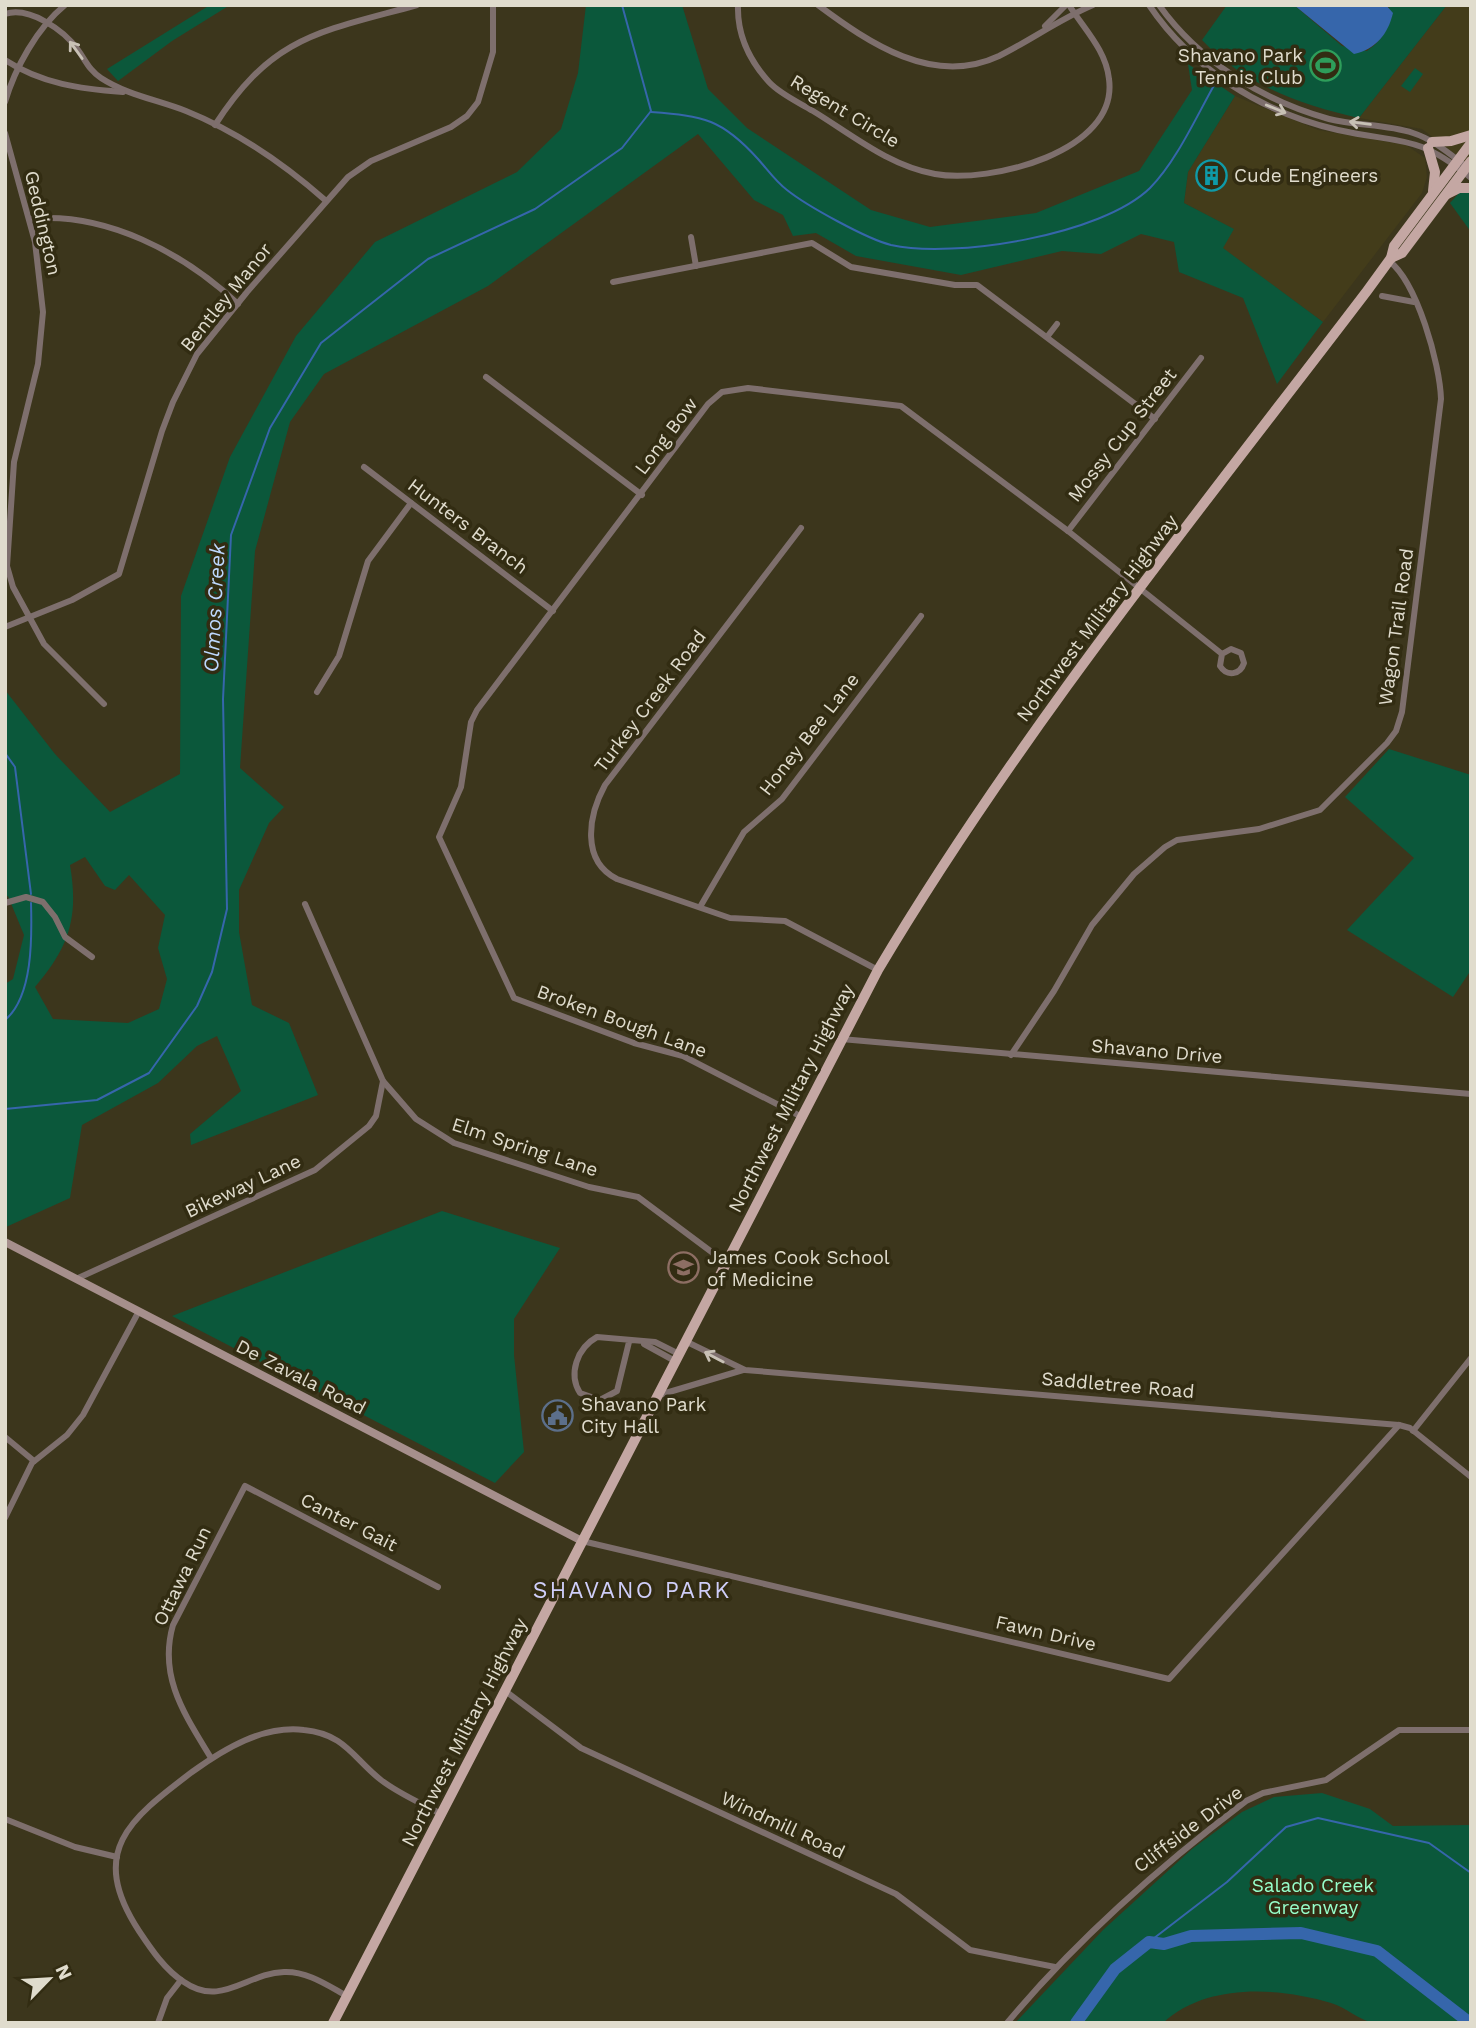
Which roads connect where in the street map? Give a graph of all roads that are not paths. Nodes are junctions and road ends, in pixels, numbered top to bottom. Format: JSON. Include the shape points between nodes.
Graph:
{"nodes":[{"id":1,"x":65,"y":5,"type":"edge"},
{"id":2,"x":417,"y":5,"type":"edge"},
{"id":3,"x":493,"y":5,"type":"edge"},
{"id":4,"x":737,"y":5,"type":"edge"},
{"id":5,"x":818,"y":5,"type":"edge"},
{"id":6,"x":1068,"y":5,"type":"edge"},
{"id":7,"x":1093,"y":5,"type":"edge"},
{"id":8,"x":1149,"y":5,"type":"edge"},
{"id":9,"x":1159,"y":5,"type":"edge"},
{"id":10,"x":5,"y":14,"type":"edge"},
{"id":11,"x":1075,"y":14,"type":"junction"},
{"id":12,"x":47,"y":25,"type":"junction"},
{"id":13,"x":1041,"y":30,"type":"junction"},
{"id":14,"x":5,"y":60,"type":"edge"},
{"id":15,"x":18,"y":68,"type":"junction"},
{"id":16,"x":128,"y":92,"type":"junction"},
{"id":17,"x":5,"y":102,"type":"edge"},
{"id":18,"x":1304,"y":110,"type":"junction"},
{"id":19,"x":1301,"y":119,"type":"junction"},
{"id":20,"x":215,"y":125,"type":"junction"},
{"id":21,"x":1386,"y":127,"type":"junction"},
{"id":22,"x":5,"y":133,"type":"edge"},
{"id":23,"x":1471,"y":135,"type":"edge"},
{"id":24,"x":1385,"y":136,"type":"junction"},
{"id":25,"x":1471,"y":143,"type":"edge"},
{"id":26,"x":1430,"y":145,"type":"junction"},
{"id":27,"x":1465,"y":167,"type":"edge"},
{"id":28,"x":1471,"y":188,"type":"edge"},
{"id":29,"x":1438,"y":194,"type":"junction"},
{"id":30,"x":325,"y":200,"type":"junction"},
{"id":31,"x":29,"y":219,"type":"junction"},
{"id":32,"x":691,"y":237,"type":"dead end"},
{"id":33,"x":1390,"y":259,"type":"junction"},
{"id":34,"x":696,"y":266,"type":"junction"},
{"id":35,"x":613,"y":282,"type":"dead end"},
{"id":36,"x":1382,"y":296,"type":"dead end"},
{"id":37,"x":1414,"y":302,"type":"junction"},
{"id":38,"x":238,"y":304,"type":"junction"},
{"id":39,"x":1057,"y":324,"type":"dead end"},
{"id":40,"x":1047,"y":337,"type":"junction"},
{"id":41,"x":1201,"y":358,"type":"dead end"},
{"id":42,"x":486,"y":377,"type":"dead end"},
{"id":43,"x":1155,"y":419,"type":"junction"},
{"id":44,"x":364,"y":467,"type":"dead end"},
{"id":45,"x":642,"y":495,"type":"junction"},
{"id":46,"x":411,"y":503,"type":"junction"},
{"id":47,"x":801,"y":528,"type":"dead end"},
{"id":48,"x":1068,"y":531,"type":"junction"},
{"id":49,"x":1140,"y":590,"type":"junction"},
{"id":50,"x":553,"y":611,"type":"junction"},
{"id":51,"x":921,"y":616,"type":"dead end"},
{"id":52,"x":29,"y":619,"type":"junction"},
{"id":53,"x":5,"y":626,"type":"edge"},
{"id":54,"x":1222,"y":654,"type":"junction"},
{"id":55,"x":317,"y":692,"type":"dead end"},
{"id":56,"x":104,"y":704,"type":"dead end"},
{"id":57,"x":439,"y":837,"type":"joint"},
{"id":58,"x":5,"y":903,"type":"edge"},
{"id":59,"x":305,"y":904,"type":"dead end"},
{"id":60,"x":700,"y":907,"type":"junction"},
{"id":61,"x":92,"y":957,"type":"dead end"},
{"id":62,"x":878,"y":970,"type":"junction"},
{"id":63,"x":841,"y":1039,"type":"junction"},
{"id":64,"x":1011,"y":1055,"type":"junction"},
{"id":65,"x":383,"y":1081,"type":"junction"},
{"id":66,"x":1471,"y":1094,"type":"edge"},
{"id":67,"x":802,"y":1116,"type":"junction"},
{"id":68,"x":5,"y":1242,"type":"edge"},
{"id":69,"x":725,"y":1262,"type":"junction"},
{"id":70,"x":76,"y":1279,"type":"junction"},
{"id":71,"x":139,"y":1311,"type":"junction"},
{"id":72,"x":685,"y":1341,"type":"junction"},
{"id":73,"x":629,"y":1342,"type":"junction"},
{"id":74,"x":677,"y":1357,"type":"junction"},
{"id":75,"x":1471,"y":1358,"type":"edge"},
{"id":76,"x":744,"y":1370,"type":"junction"},
{"id":77,"x":657,"y":1395,"type":"junction"},
{"id":78,"x":1399,"y":1425,"type":"junction"},
{"id":79,"x":1413,"y":1431,"type":"junction"},
{"id":80,"x":5,"y":1437,"type":"edge"},
{"id":81,"x":34,"y":1461,"type":"junction"},
{"id":82,"x":1471,"y":1477,"type":"edge"},
{"id":83,"x":245,"y":1486,"type":"joint"},
{"id":84,"x":5,"y":1518,"type":"edge"},
{"id":85,"x":582,"y":1541,"type":"junction"},
{"id":86,"x":438,"y":1587,"type":"dead end"},
{"id":87,"x":505,"y":1690,"type":"junction"},
{"id":88,"x":1471,"y":1730,"type":"edge"},
{"id":89,"x":211,"y":1758,"type":"junction"},
{"id":90,"x":441,"y":1814,"type":"junction"},
{"id":91,"x":5,"y":1819,"type":"edge"},
{"id":92,"x":117,"y":1857,"type":"junction"},
{"id":93,"x":1055,"y":1968,"type":"junction"},
{"id":94,"x":181,"y":1980,"type":"junction"},
{"id":95,"x":347,"y":1996,"type":"junction"},
{"id":96,"x":158,"y":2023,"type":"edge"},
{"id":97,"x":333,"y":2023,"type":"edge"},
{"id":98,"x":1007,"y":2023,"type":"edge"}],
"edges":[{"from":1,"to":12,"type":"street"},
{"from":2,"to":20,"type":"street","via":[[312,35],[282,50],[236,93]]},
{"from":3,"to":30,"type":"street","name":"Bentley Manor","via":[[493,51],[478,102],[467,116],[371,161]]},
{"from":4,"to":11,"type":"street","name":"Regent Circle","via":[[742,41],[770,83],[876,151],[933,174],[957,176],[988,174],[1067,148],[1090,132],[1101,117],[1108,102],[1107,66]]},
{"from":5,"to":13,"type":"street","via":[[858,36],[937,66],[980,63]]},
{"from":6,"to":11,"type":"street","name":"Regent Circle"},
{"from":6,"to":13,"type":"street"},
{"from":7,"to":11,"type":"street"},
{"from":8,"to":19,"type":"street","one_way":true,"via":[[1181,44],[1217,75],[1245,95]]},
{"from":9,"to":18,"type":"street","via":[[1184,35],[1240,80]]},
{"from":10,"to":12,"type":"street","via":[[26,12]]},
{"from":11,"to":13,"type":"street"},
{"from":12,"to":15,"type":"street"},
{"from":16,"to":12,"type":"street","one_way":true,"via":[[92,72],[78,49]]},
{"from":14,"to":15,"type":"street"},
{"from":15,"to":16,"type":"street","via":[[63,85]]},
{"from":15,"to":17,"type":"street"},
{"from":16,"to":20,"type":"street"},
{"from":18,"to":19,"type":"street"},
{"from":21,"to":18,"type":"street","one_way":true,"via":[[1330,119]]},
{"from":19,"to":24,"type":"street","via":[[1341,131]]},
{"from":20,"to":30,"type":"street","via":[[282,163]]},
{"from":21,"to":24,"type":"street"},
{"from":21,"to":26,"type":"street","via":[[1412,132]]},
{"from":22,"to":31,"type":"street","name":"Geddington"},
{"from":23,"to":26,"type":"main road"},
{"from":24,"to":26,"type":"street"},
{"from":25,"to":27,"type":"main road","name":"Northwest Military Highway"},
{"from":26,"to":27,"type":"street"},
{"from":26,"to":29,"type":"main road"},
{"from":27,"to":29,"type":"main road","name":"Northwest Military Highway"},
{"from":28,"to":29,"type":"main road"},
{"from":29,"to":33,"type":"main road","name":"Northwest Military Highway","via":[[1402,253]]},
{"from":30,"to":38,"type":"street","name":"Bentley Manor"},
{"from":31,"to":38,"type":"street","via":[[67,219],[134,236],[185,262]]},
{"from":31,"to":52,"type":"street","name":"Geddington","via":[[42,282],[41,338],[14,462],[7,555],[9,576]]},
{"from":32,"to":34,"type":"street"},
{"from":33,"to":37,"type":"street","name":"Wagon Trail Road"},
{"from":33,"to":49,"type":"main road","name":"Northwest Military Highway"},
{"from":34,"to":35,"type":"street"},
{"from":34,"to":40,"type":"street","via":[[812,243],[852,267],[977,285]]},
{"from":36,"to":37,"type":"street"},
{"from":37,"to":64,"type":"street","name":"Wagon Trail Road","via":[[1437,359],[1441,410],[1396,731],[1320,810],[1259,830],[1192,837],[1165,847],[1133,874],[1092,925]]},
{"from":38,"to":52,"type":"street","name":"Bentley Manor","via":[[197,354],[173,402],[119,574]]},
{"from":39,"to":40,"type":"street"},
{"from":40,"to":43,"type":"street"},
{"from":41,"to":43,"type":"street","name":"Mossy Cup Street"},
{"from":42,"to":45,"type":"street"},
{"from":43,"to":48,"type":"street","name":"Mossy Cup Street"},
{"from":44,"to":46,"type":"street","name":"Hunters Branch"},
{"from":45,"to":48,"type":"street","name":"Long Bow","via":[[708,404],[722,392],[748,388],[901,406]]},
{"from":45,"to":50,"type":"street","name":"Long Bow"},
{"from":46,"to":50,"type":"street","name":"Hunters Branch"},
{"from":46,"to":55,"type":"street","via":[[371,556],[339,656]]},
{"from":47,"to":60,"type":"street","name":"Turkey Creek Road","via":[[605,785],[593,813],[589,831],[603,872]]},
{"from":48,"to":49,"type":"street","name":"Long Bow"},
{"from":49,"to":54,"type":"street","name":"Long Bow"},
{"from":49,"to":62,"type":"main road","name":"Northwest Military Highway","via":[[995,784]]},
{"from":50,"to":57,"type":"street","name":"Long Bow","via":[[471,722],[461,787]]},
{"from":51,"to":60,"type":"street","name":"Honey Bee Lane","via":[[782,799],[744,832]]},
{"from":52,"to":53,"type":"street","name":"Bentley Manor"},
{"from":52,"to":56,"type":"street","name":"Geddington","via":[[44,644]]},
{"from":54,"to":54,"type":"street","via":[[1222,670],[1229,674],[1240,671],[1244,663],[1241,653],[1231,649]]},
{"from":57,"to":67,"type":"street","name":"Broken Bough Lane","via":[[514,998],[683,1056]]},
{"from":58,"to":61,"type":"street","via":[[26,897],[43,902],[65,937]]},
{"from":59,"to":65,"type":"street","name":"Elm Spring Lane"},
{"from":60,"to":62,"type":"street","name":"Turkey Creek Road","via":[[730,918],[785,921]]},
{"from":62,"to":63,"type":"main road","name":"Northwest Military Highway"},
{"from":63,"to":64,"type":"street","name":"Shavano Drive"},
{"from":63,"to":67,"type":"main road","name":"Northwest Military Highway"},
{"from":64,"to":66,"type":"street","name":"Shavano Drive"},
{"from":65,"to":69,"type":"street","name":"Elm Spring Lane","via":[[416,1119],[441,1136],[589,1187],[638,1196]]},
{"from":65,"to":70,"type":"street","name":"Bikeway Lane","via":[[376,1116],[369,1126],[315,1170]]},
{"from":67,"to":69,"type":"main road","name":"Northwest Military Highway"},
{"from":68,"to":70,"type":"main road","name":"De Zavala Road"},
{"from":69,"to":72,"type":"main road","name":"Northwest Military Highway"},
{"from":70,"to":71,"type":"main road","name":"De Zavala Road"},
{"from":71,"to":81,"type":"street","via":[[83,1415],[67,1435]]},
{"from":71,"to":85,"type":"main road","name":"De Zavala Road"},
{"from":72,"to":74,"type":"main road","name":"Northwest Military Highway"},
{"from":76,"to":72,"type":"street","name":"Saddletree Road","one_way":true},
{"from":73,"to":73,"type":"street","via":[[602,1336],[588,1343],[573,1374],[580,1393],[600,1400],[617,1391]]},
{"from":73,"to":74,"type":"street","via":[[655,1342]]},
{"from":74,"to":77,"type":"main road","name":"Northwest Military Highway"},
{"from":75,"to":79,"type":"street"},
{"from":76,"to":77,"type":"street","name":"Saddletree Road"},
{"from":76,"to":78,"type":"street","name":"Saddletree Road"},
{"from":77,"to":85,"type":"main road","name":"Northwest Military Highway"},
{"from":78,"to":79,"type":"street","name":"Saddletree Road"},
{"from":78,"to":85,"type":"street","name":"Fawn Drive","via":[[1169,1679]]},
{"from":79,"to":82,"type":"street","name":"Saddletree Road"},
{"from":80,"to":81,"type":"street"},
{"from":81,"to":84,"type":"street"},
{"from":83,"to":86,"type":"street","name":"Canter Gait"},
{"from":83,"to":89,"type":"street","name":"Ottawa Run","via":[[169,1640],[175,1696]]},
{"from":85,"to":87,"type":"main road","name":"Northwest Military Highway"},
{"from":87,"to":90,"type":"main road","name":"Northwest Military Highway"},
{"from":87,"to":93,"type":"street","name":"Windmill Road","via":[[581,1748],[897,1894],[970,1950]]},
{"from":88,"to":93,"type":"street","name":"Cliffside Drive","via":[[1399,1730],[1326,1780],[1246,1801],[1134,1890]]},
{"from":89,"to":90,"type":"street","via":[[266,1733],[314,1731],[341,1742],[381,1781]]},
{"from":89,"to":92,"type":"street","via":[[146,1806],[128,1827]]},
{"from":90,"to":95,"type":"main road","name":"Northwest Military Highway"},
{"from":91,"to":92,"type":"street","via":[[75,1847]]},
{"from":92,"to":94,"type":"street","via":[[118,1887],[133,1923]]},
{"from":93,"to":98,"type":"street","name":"Cliffside Drive"},
{"from":94,"to":95,"type":"street","via":[[196,1989],[219,1993],[267,1975],[298,1973]]},
{"from":94,"to":96,"type":"street","via":[[167,1998]]},
{"from":95,"to":97,"type":"main road","name":"Northwest Military Highway"}]}
